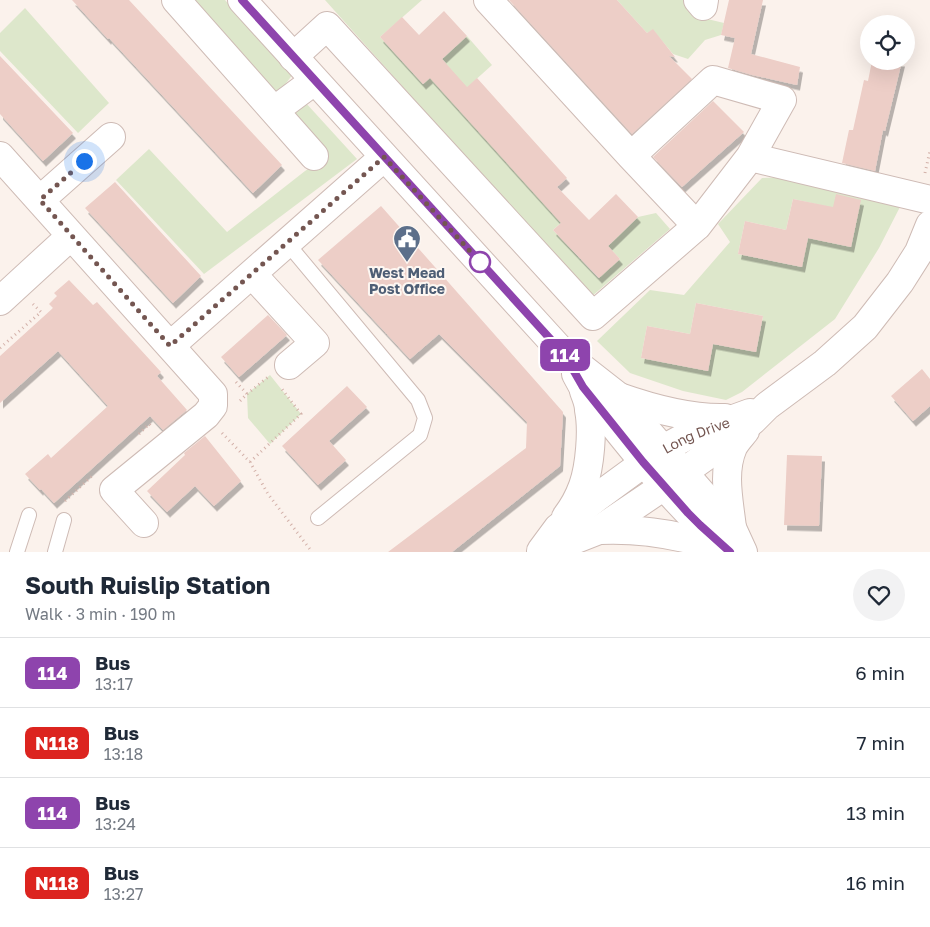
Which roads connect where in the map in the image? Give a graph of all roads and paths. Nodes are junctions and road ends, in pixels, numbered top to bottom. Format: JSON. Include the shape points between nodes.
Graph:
{"nodes":[{"id":1,"x":176,"y":0,"type":"edge"},
{"id":2,"x":242,"y":0,"type":"edge"},
{"id":3,"x":488,"y":0,"type":"edge"},
{"id":4,"x":698,"y":0,"type":"edge"},
{"id":5,"x":704,"y":0,"type":"edge"},
{"id":6,"x":293,"y":57,"type":"junction"},
{"id":7,"x":314,"y":81,"type":"junction"},
{"id":8,"x":275,"y":110,"type":"junction"},
{"id":9,"x":111,"y":137,"type":"dead end"},
{"id":10,"x":0,"y":156,"type":"edge"},
{"id":11,"x":314,"y":156,"type":"dead end"},
{"id":12,"x":631,"y":156,"type":"junction"},
{"id":13,"x":384,"y":157,"type":"junction"},
{"id":14,"x":750,"y":157,"type":"junction"},
{"id":15,"x":40,"y":200,"type":"junction"},
{"id":16,"x":930,"y":200,"type":"edge"},
{"id":17,"x":930,"y":225,"type":"edge"},
{"id":18,"x":697,"y":226,"type":"junction"},
{"id":19,"x":72,"y":237,"type":"junction"},
{"id":20,"x":287,"y":243,"type":"junction"},
{"id":21,"x":252,"y":274,"type":"junction"},
{"id":22,"x":0,"y":301,"type":"edge"},
{"id":23,"x":170,"y":346,"type":"junction"},
{"id":24,"x":564,"y":354,"type":"junction"},
{"id":25,"x":279,"y":374,"type":"junction"},
{"id":26,"x":583,"y":387,"type":"junction"},
{"id":27,"x":247,"y":394,"type":"dead end"},
{"id":28,"x":620,"y":397,"type":"junction"},
{"id":29,"x":753,"y":414,"type":"junction"},
{"id":30,"x":206,"y":415,"type":"junction"},
{"id":31,"x":653,"y":456,"type":"junction"},
{"id":32,"x":250,"y":462,"type":"junction"},
{"id":33,"x":674,"y":479,"type":"junction"},
{"id":34,"x":29,"y":515,"type":"dead end"},
{"id":35,"x":318,"y":518,"type":"dead end"},
{"id":36,"x":64,"y":520,"type":"dead end"},
{"id":37,"x":144,"y":523,"type":"dead end"},
{"id":38,"x":558,"y":528,"type":"junction"},
{"id":39,"x":598,"y":530,"type":"junction"},
{"id":40,"x":733,"y":546,"type":"edge"},
{"id":41,"x":17,"y":552,"type":"edge"},
{"id":42,"x":55,"y":552,"type":"edge"},
{"id":43,"x":312,"y":552,"type":"edge"},
{"id":44,"x":542,"y":552,"type":"edge"}],
"edges":[{"from":1,"to":8,"type":"street"},
{"from":2,"to":6,"type":"street"},
{"from":3,"to":12,"type":"street"},
{"from":4,"to":5,"type":"street","via":[[703,6]]},
{"from":6,"to":7,"type":"street"},
{"from":6,"to":18,"type":"street","via":[[327,26],[593,316]]},
{"from":7,"to":8,"type":"street"},
{"from":7,"to":13,"type":"street"},
{"from":8,"to":11,"type":"street"},
{"from":9,"to":15,"type":"street"},
{"from":10,"to":15,"type":"street"},
{"from":12,"to":14,"type":"street","via":[[713,80],[782,100]]},
{"from":12,"to":18,"type":"street"},
{"from":13,"to":20,"type":"street"},
{"from":13,"to":24,"type":"street"},
{"from":14,"to":16,"type":"street"},
{"from":14,"to":18,"type":"street"},
{"from":15,"to":19,"type":"street"},
{"from":17,"to":29,"type":"street","name":"Long Drive","via":[[900,282],[865,327],[825,363]]},
{"from":19,"to":22,"type":"street"},
{"from":19,"to":23,"type":"street"},
{"from":20,"to":21,"type":"street"},
{"from":20,"to":35,"type":"lane","via":[[418,400],[425,418],[420,435]]},
{"from":21,"to":23,"type":"street"},
{"from":21,"to":25,"type":"street","via":[[315,343]]},
{"from":23,"to":30,"type":"street","via":[[213,394],[213,406]]},
{"from":24,"to":26,"type":"street"},
{"from":24,"to":28,"type":"street"},
{"from":25,"to":27,"type":"path"},
{"from":25,"to":32,"type":"path","via":[[301,414]]},
{"from":26,"to":31,"type":"street"},
{"from":26,"to":38,"type":"street","via":[[591,427],[587,468],[580,494]]},
{"from":28,"to":29,"type":"street","via":[[696,417]]},
{"from":28,"to":31,"type":"street"},
{"from":29,"to":31,"type":"street","name":"Long Drive","via":[[687,436]]},
{"from":29,"to":33,"type":"street","name":"Long Drive","via":[[715,450]]},
{"from":29,"to":40,"type":"street","via":[[734,445],[729,461],[726,482]]},
{"from":30,"to":32,"type":"path"},
{"from":30,"to":37,"type":"street","via":[[114,490]]},
{"from":31,"to":33,"type":"street"},
{"from":31,"to":38,"type":"street","name":"Long Drive"},
{"from":32,"to":43,"type":"path","via":[[268,494]]},
{"from":33,"to":39,"type":"street","name":"Long Drive"},
{"from":33,"to":40,"type":"street","via":[[700,525]]},
{"from":34,"to":41,"type":"lane"},
{"from":36,"to":42,"type":"lane"},
{"from":38,"to":44,"type":"street","name":"Long Drive"},
{"from":39,"to":40,"type":"street","via":[[657,532]]},
{"from":39,"to":44,"type":"street","name":"Long Drive"}]}
